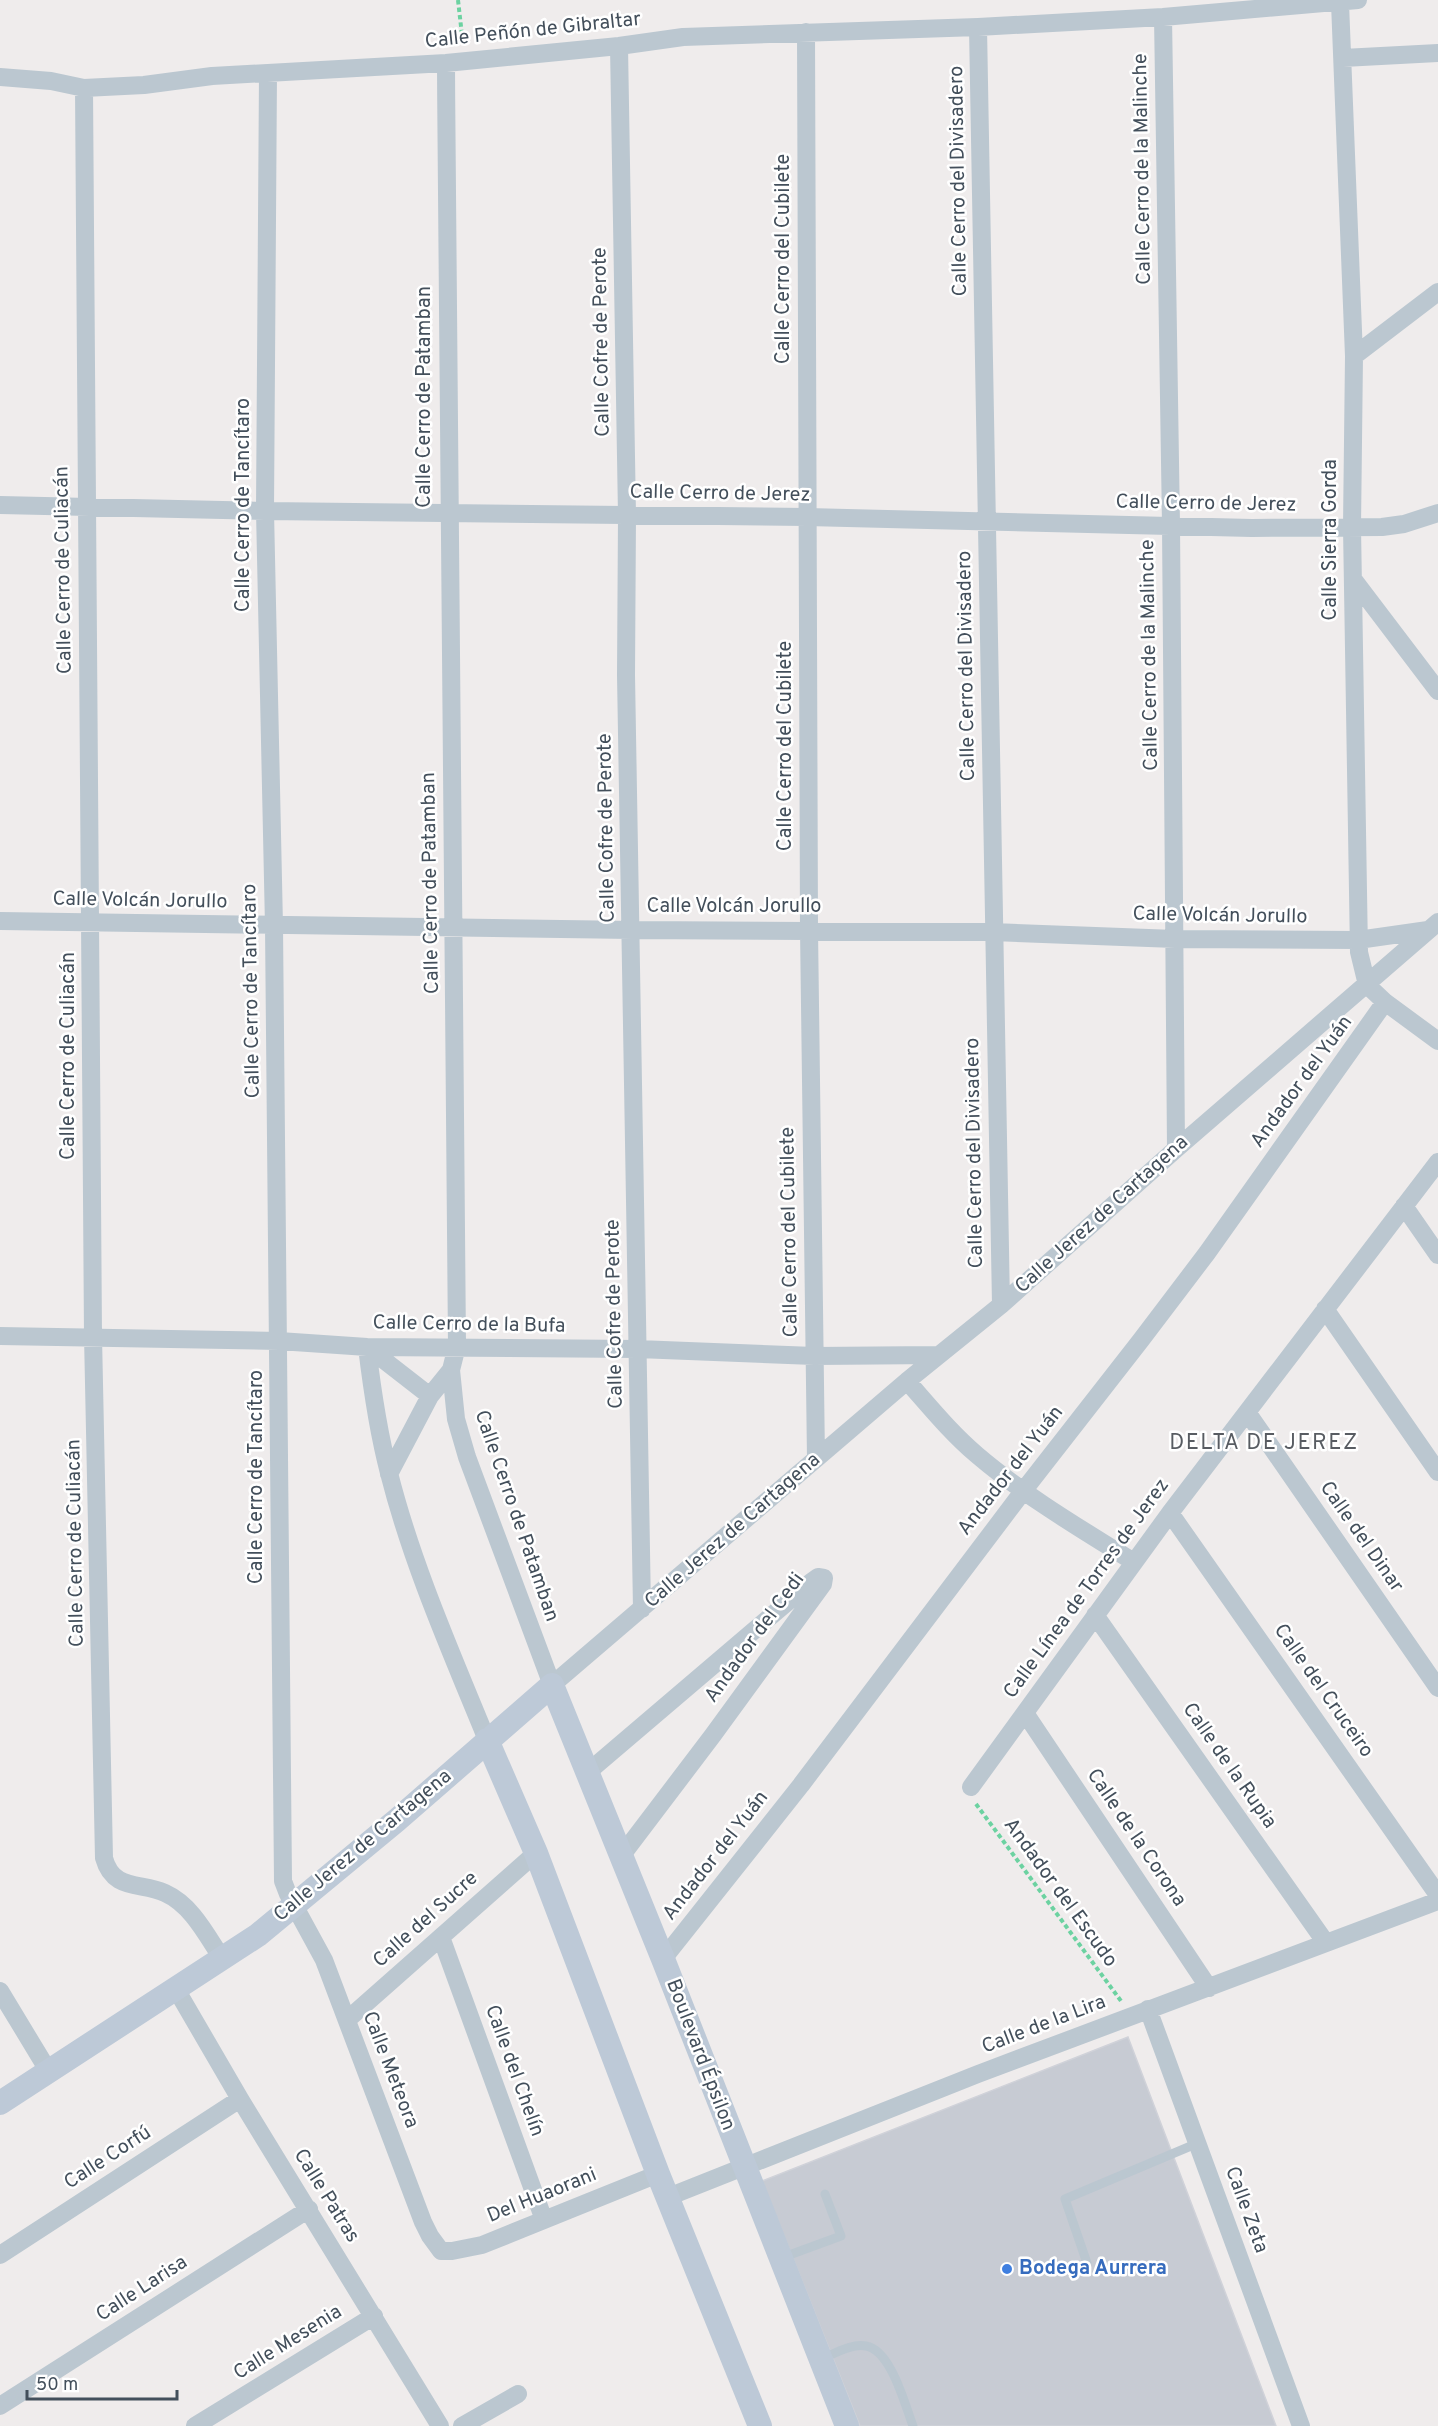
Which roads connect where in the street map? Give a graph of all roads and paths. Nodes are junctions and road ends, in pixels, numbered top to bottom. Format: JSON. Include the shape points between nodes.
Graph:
{"nodes":[{"id":1,"x":458,"y":0,"type":"edge"},
{"id":2,"x":1358,"y":0,"type":"edge"},
{"id":3,"x":1340,"y":3,"type":"junction"},
{"id":4,"x":1163,"y":17,"type":"junction"},
{"id":5,"x":978,"y":27,"type":"junction"},
{"id":6,"x":806,"y":32,"type":"junction"},
{"id":7,"x":619,"y":46,"type":"junction"},
{"id":8,"x":1438,"y":53,"type":"edge"},
{"id":9,"x":1343,"y":58,"type":"junction"},
{"id":10,"x":465,"y":61,"type":"junction"},
{"id":11,"x":446,"y":63,"type":"junction"},
{"id":12,"x":268,"y":73,"type":"junction"},
{"id":13,"x":0,"y":77,"type":"edge"},
{"id":14,"x":84,"y":88,"type":"junction"},
{"id":15,"x":1438,"y":292,"type":"edge"},
{"id":16,"x":1354,"y":357,"type":"junction"},
{"id":17,"x":0,"y":504,"type":"edge"},
{"id":18,"x":86,"y":506,"type":"junction"},
{"id":19,"x":265,"y":511,"type":"junction"},
{"id":20,"x":1438,"y":513,"type":"edge"},
{"id":21,"x":448,"y":514,"type":"junction"},
{"id":22,"x":627,"y":515,"type":"junction"},
{"id":23,"x":807,"y":517,"type":"junction"},
{"id":24,"x":988,"y":523,"type":"junction"},
{"id":25,"x":1171,"y":525,"type":"junction"},
{"id":26,"x":1352,"y":527,"type":"junction"},
{"id":27,"x":1353,"y":579,"type":"junction"},
{"id":28,"x":1438,"y":691,"type":"edge"},
{"id":29,"x":0,"y":921,"type":"edge"},
{"id":30,"x":91,"y":923,"type":"junction"},
{"id":31,"x":274,"y":926,"type":"junction"},
{"id":32,"x":455,"y":926,"type":"junction"},
{"id":33,"x":1434,"y":926,"type":"edge"},
{"id":34,"x":809,"y":929,"type":"junction"},
{"id":35,"x":632,"y":930,"type":"junction"},
{"id":36,"x":993,"y":932,"type":"junction"},
{"id":37,"x":1175,"y":939,"type":"junction"},
{"id":38,"x":1358,"y":940,"type":"junction"},
{"id":39,"x":1367,"y":985,"type":"junction"},
{"id":40,"x":1385,"y":1002,"type":"junction"},
{"id":41,"x":1438,"y":1041,"type":"edge"},
{"id":42,"x":1176,"y":1149,"type":"junction"},
{"id":43,"x":1438,"y":1162,"type":"edge"},
{"id":44,"x":1404,"y":1206,"type":"junction"},
{"id":45,"x":1438,"y":1255,"type":"edge"},
{"id":46,"x":1001,"y":1305,"type":"junction"},
{"id":47,"x":1324,"y":1309,"type":"junction"},
{"id":48,"x":0,"y":1336,"type":"edge"},
{"id":49,"x":93,"y":1336,"type":"junction"},
{"id":50,"x":279,"y":1341,"type":"junction"},
{"id":51,"x":457,"y":1346,"type":"junction"},
{"id":52,"x":367,"y":1347,"type":"junction"},
{"id":53,"x":638,"y":1349,"type":"junction"},
{"id":54,"x":938,"y":1355,"type":"junction"},
{"id":55,"x":814,"y":1356,"type":"junction"},
{"id":56,"x":451,"y":1370,"type":"junction"},
{"id":57,"x":907,"y":1381,"type":"junction"},
{"id":58,"x":430,"y":1396,"type":"junction"},
{"id":59,"x":1247,"y":1412,"type":"junction"},
{"id":60,"x":816,"y":1459,"type":"junction"},
{"id":61,"x":1438,"y":1472,"type":"edge"},
{"id":62,"x":389,"y":1474,"type":"junction"},
{"id":63,"x":1023,"y":1490,"type":"junction"},
{"id":64,"x":1170,"y":1513,"type":"junction"},
{"id":65,"x":1134,"y":1562,"type":"junction"},
{"id":66,"x":642,"y":1609,"type":"junction"},
{"id":67,"x":1095,"y":1615,"type":"junction"},
{"id":68,"x":552,"y":1685,"type":"junction"},
{"id":69,"x":1438,"y":1688,"type":"edge"},
{"id":70,"x":1026,"y":1713,"type":"junction"},
{"id":71,"x":487,"y":1740,"type":"junction"},
{"id":72,"x":588,"y":1772,"type":"junction"},
{"id":73,"x":971,"y":1786,"type":"joint"},
{"id":74,"x":536,"y":1853,"type":"junction"},
{"id":75,"x":621,"y":1855,"type":"junction"},
{"id":76,"x":1438,"y":1895,"type":"edge"},
{"id":77,"x":1438,"y":1901,"type":"edge"},
{"id":78,"x":294,"y":1905,"type":"junction"},
{"id":79,"x":441,"y":1937,"type":"junction"},
{"id":80,"x":1326,"y":1942,"type":"junction"},
{"id":81,"x":663,"y":1959,"type":"junction"},
{"id":82,"x":223,"y":1960,"type":"junction"},
{"id":83,"x":1209,"y":1988,"type":"junction"},
{"id":84,"x":176,"y":1989,"type":"junction"},
{"id":85,"x":0,"y":1991,"type":"edge"},
{"id":86,"x":1148,"y":2009,"type":"junction"},
{"id":87,"x":1131,"y":2016,"type":"junction"},
{"id":88,"x":347,"y":2020,"type":"junction"},
{"id":89,"x":49,"y":2072,"type":"junction"},
{"id":90,"x":240,"y":2099,"type":"junction"},
{"id":91,"x":0,"y":2103,"type":"edge"},
{"id":92,"x":1197,"y":2143,"type":"junction"},
{"id":93,"x":743,"y":2166,"type":"junction"},
{"id":94,"x":658,"y":2174,"type":"junction"},
{"id":95,"x":825,"y":2194,"type":"dead end"},
{"id":96,"x":668,"y":2197,"type":"junction"},
{"id":97,"x":309,"y":2209,"type":"junction"},
{"id":98,"x":544,"y":2220,"type":"junction"},
{"id":99,"x":441,"y":2251,"type":"joint"},
{"id":100,"x":0,"y":2255,"type":"edge"},
{"id":101,"x":780,"y":2259,"type":"junction"},
{"id":102,"x":1087,"y":2263,"type":"dead end"},
{"id":103,"x":374,"y":2316,"type":"junction"},
{"id":104,"x":821,"y":2359,"type":"junction"},
{"id":105,"x":518,"y":2394,"type":"dead end"},
{"id":106,"x":0,"y":2406,"type":"edge"},
{"id":107,"x":195,"y":2426,"type":"edge"},
{"id":108,"x":440,"y":2426,"type":"edge"},
{"id":109,"x":462,"y":2426,"type":"edge"},
{"id":110,"x":760,"y":2426,"type":"edge"},
{"id":111,"x":847,"y":2426,"type":"edge"},
{"id":112,"x":913,"y":2426,"type":"edge"},
{"id":113,"x":1301,"y":2426,"type":"edge"}],
"edges":[{"from":1,"to":10,"type":"path"},
{"from":2,"to":3,"type":"street","name":"Calle Peñón de Gibraltar"},
{"from":3,"to":4,"type":"street","name":"Calle Peñón de Gibraltar"},
{"from":3,"to":9,"type":"street","name":"Calle Sierra Gorda"},
{"from":4,"to":5,"type":"street","name":"Calle Peñón de Gibraltar"},
{"from":4,"to":25,"type":"street","name":"Calle Cerro de la Malinche"},
{"from":5,"to":6,"type":"street","name":"Calle Peñón de Gibraltar"},
{"from":5,"to":24,"type":"street","name":"Calle Cerro del Divisadero"},
{"from":6,"to":7,"type":"street","name":"Calle Peñón de Gibraltar","via":[[683,38]]},
{"from":6,"to":23,"type":"street","name":"Calle Cerro del Cubilete"},
{"from":7,"to":10,"type":"street","name":"Calle Peñón de Gibraltar"},
{"from":7,"to":22,"type":"street","name":"Calle Cofre de Perote"},
{"from":8,"to":9,"type":"street"},
{"from":9,"to":16,"type":"street","name":"Calle Sierra Gorda"},
{"from":10,"to":11,"type":"street","name":"Calle Peñón de Gibraltar"},
{"from":11,"to":12,"type":"street","name":"Calle Peñón de Gibraltar"},
{"from":11,"to":21,"type":"street","name":"Calle Cerro de Patamban"},
{"from":12,"to":14,"type":"street","name":"Calle Peñón de Gibraltar"},
{"from":12,"to":19,"type":"street","name":"Calle Cerro de Tancítaro"},
{"from":13,"to":14,"type":"street","name":"Calle Peñón de Gibraltar"},
{"from":14,"to":18,"type":"street","name":"Calle Cerro de Culiacán"},
{"from":15,"to":16,"type":"street"},
{"from":16,"to":26,"type":"street","name":"Calle Sierra Gorda"},
{"from":17,"to":18,"type":"street","name":"Calle Cerro de Jerez"},
{"from":18,"to":19,"type":"street","name":"Calle Cerro de Jerez"},
{"from":18,"to":30,"type":"street","name":"Calle Cerro de Culiacán"},
{"from":19,"to":21,"type":"street","name":"Calle Cerro de Jerez"},
{"from":19,"to":31,"type":"street","name":"Calle Cerro de Tancítaro"},
{"from":20,"to":26,"type":"street","name":"Calle Cerro de Jerez","via":[[1404,525]]},
{"from":21,"to":22,"type":"street","name":"Calle Cerro de Jerez"},
{"from":21,"to":32,"type":"street","name":"Calle Cerro de Patamban"},
{"from":22,"to":23,"type":"street","name":"Calle Cerro de Jerez"},
{"from":22,"to":35,"type":"street","name":"Calle Cofre de Perote"},
{"from":23,"to":24,"type":"street","name":"Calle Cerro de Jerez"},
{"from":23,"to":34,"type":"street","name":"Calle Cerro del Cubilete"},
{"from":24,"to":25,"type":"street","name":"Calle Cerro de Jerez"},
{"from":24,"to":36,"type":"street","name":"Calle Cerro del Divisadero"},
{"from":25,"to":26,"type":"street","name":"Calle Cerro de Jerez"},
{"from":25,"to":37,"type":"street","name":"Calle Cerro de la Malinche"},
{"from":26,"to":27,"type":"street","name":"Calle Sierra Gorda"},
{"from":27,"to":28,"type":"street"},
{"from":27,"to":38,"type":"street","name":"Calle Sierra Gorda"},
{"from":29,"to":30,"type":"street","name":"Calle Volcán Jorullo"},
{"from":30,"to":31,"type":"street","name":"Calle Volcán Jorullo"},
{"from":30,"to":49,"type":"street","name":"Calle Cerro de Culiacán"},
{"from":31,"to":32,"type":"street","name":"Calle Volcán Jorullo"},
{"from":31,"to":50,"type":"street","name":"Calle Cerro de Tancítaro"},
{"from":32,"to":35,"type":"street","name":"Calle Volcán Jorullo"},
{"from":32,"to":51,"type":"street","name":"Calle Cerro de Patamban"},
{"from":33,"to":38,"type":"street","name":"Calle Volcán Jorullo"},
{"from":33,"to":39,"type":"street","name":"Calle Jerez de Cartagena"},
{"from":34,"to":35,"type":"street","name":"Calle Volcán Jorullo"},
{"from":34,"to":36,"type":"street","name":"Calle Volcán Jorullo"},
{"from":34,"to":55,"type":"street","name":"Calle Cerro del Cubilete"},
{"from":35,"to":53,"type":"street","name":"Calle Cofre de Perote"},
{"from":36,"to":37,"type":"street","name":"Calle Volcán Jorullo"},
{"from":36,"to":46,"type":"street","name":"Calle Cerro del Divisadero"},
{"from":37,"to":38,"type":"street","name":"Calle Volcán Jorullo"},
{"from":37,"to":42,"type":"street","name":"Calle Cerro de la Malinche"},
{"from":38,"to":39,"type":"street","name":"Calle Sierra Gorda"},
{"from":39,"to":40,"type":"street"},
{"from":39,"to":42,"type":"street","name":"Calle Jerez de Cartagena"},
{"from":40,"to":41,"type":"street"},
{"from":40,"to":63,"type":"street","name":"Andador del Yuán","via":[[1207,1252]]},
{"from":42,"to":46,"type":"street","name":"Calle Jerez de Cartagena"},
{"from":43,"to":44,"type":"street","name":"Calle Línea de Torres de Jerez"},
{"from":44,"to":45,"type":"street"},
{"from":44,"to":47,"type":"street","name":"Calle Línea de Torres de Jerez"},
{"from":46,"to":54,"type":"street","name":"Calle Jerez de Cartagena"},
{"from":47,"to":59,"type":"street","name":"Calle Línea de Torres de Jerez"},
{"from":47,"to":61,"type":"street"},
{"from":48,"to":49,"type":"street","name":"Calle Cerro de la Bufa"},
{"from":49,"to":50,"type":"street","name":"Calle Cerro de la Bufa"},
{"from":49,"to":82,"type":"street","name":"Calle Cerro de Culiacán","via":[[106,1868],[117,1879],[176,1899]]},
{"from":50,"to":52,"type":"street","name":"Calle Cerro de la Bufa"},
{"from":50,"to":78,"type":"street","name":"Calle Cerro de Tancítaro","via":[[281,1862],[283,1881]]},
{"from":51,"to":52,"type":"street","name":"Calle Cerro de la Bufa"},
{"from":51,"to":53,"type":"street","name":"Calle Cerro de la Bufa"},
{"from":51,"to":56,"type":"street","name":"Calle Cerro de Patamban"},
{"from":52,"to":58,"type":"street"},
{"from":52,"to":62,"type":"street"},
{"from":53,"to":55,"type":"street","name":"Calle Cerro de la Bufa"},
{"from":53,"to":66,"type":"street","name":"Calle Cofre de Perote"},
{"from":54,"to":55,"type":"street","name":"Calle Cerro de la Bufa"},
{"from":54,"to":57,"type":"street","name":"Calle Jerez de Cartagena"},
{"from":55,"to":60,"type":"street","name":"Calle Cerro del Cubilete"},
{"from":56,"to":58,"type":"street"},
{"from":56,"to":68,"type":"street","name":"Calle Cerro de Patamban","via":[[456,1419],[467,1457]]},
{"from":57,"to":60,"type":"street","name":"Calle Jerez de Cartagena"},
{"from":57,"to":63,"type":"street","via":[[978,1456]]},
{"from":58,"to":62,"type":"street"},
{"from":59,"to":64,"type":"street","name":"Calle Línea de Torres de Jerez"},
{"from":59,"to":69,"type":"street","name":"Calle del Dinar"},
{"from":60,"to":66,"type":"street","name":"Calle Jerez de Cartagena"},
{"from":62,"to":71,"type":"street","via":[[417,1565]]},
{"from":63,"to":65,"type":"street"},
{"from":63,"to":81,"type":"street","name":"Andador del Yuán","via":[[801,1785]]},
{"from":64,"to":65,"type":"street","name":"Calle Línea de Torres de Jerez"},
{"from":64,"to":76,"type":"street","name":"Calle del Cruceiro"},
{"from":65,"to":67,"type":"street","name":"Calle Línea de Torres de Jerez"},
{"from":66,"to":68,"type":"street","name":"Calle Jerez de Cartagena"},
{"from":67,"to":70,"type":"street","name":"Calle Línea de Torres de Jerez"},
{"from":67,"to":80,"type":"street","name":"Calle de la Rupia"},
{"from":68,"to":71,"type":"street","name":"Calle Jerez de Cartagena"},
{"from":68,"to":72,"type":"street","name":"Boulevard Épsilon"},
{"from":70,"to":73,"type":"street","name":"Calle Línea de Torres de Jerez"},
{"from":70,"to":83,"type":"street","name":"Calle de la Corona"},
{"from":71,"to":74,"type":"street"},
{"from":71,"to":78,"type":"street","name":"Calle Jerez de Cartagena"},
{"from":72,"to":75,"type":"street","name":"Boulevard Épsilon"},
{"from":72,"to":75,"type":"street","name":"Andador del Cedi","via":[[811,1582],[824,1578],[720,1725]]},
{"from":73,"to":87,"type":"path","name":"Andador del Escudo","via":[[979,1808]]},
{"from":74,"to":79,"type":"street","name":"Calle del Sucre"},
{"from":74,"to":94,"type":"street"},
{"from":75,"to":81,"type":"street","name":"Boulevard Épsilon"},
{"from":77,"to":80,"type":"street","name":"Calle de la Lira"},
{"from":78,"to":82,"type":"street","name":"Calle Jerez de Cartagena"},
{"from":78,"to":88,"type":"street","name":"Calle Meteora","via":[[321,1953]]},
{"from":79,"to":88,"type":"street","name":"Calle del Sucre"},
{"from":79,"to":98,"type":"street","name":"Calle del Chelín"},
{"from":80,"to":83,"type":"street","name":"Calle de la Lira"},
{"from":81,"to":93,"type":"street","name":"Boulevard Épsilon"},
{"from":82,"to":84,"type":"street","name":"Calle Jerez de Cartagena"},
{"from":83,"to":86,"type":"street","name":"Calle de la Lira"},
{"from":84,"to":89,"type":"street","name":"Calle Jerez de Cartagena"},
{"from":84,"to":90,"type":"street","name":"Calle Patras"},
{"from":85,"to":89,"type":"street"},
{"from":86,"to":87,"type":"street","name":"Calle de la Lira"},
{"from":86,"to":92,"type":"street","name":"Calle Zeta"},
{"from":87,"to":93,"type":"street","name":"Calle de la Lira"},
{"from":88,"to":99,"type":"street","name":"Calle Meteora","via":[[423,2222]]},
{"from":89,"to":91,"type":"street","name":"Calle Jerez de Cartagena"},
{"from":90,"to":97,"type":"street","name":"Calle Patras"},
{"from":90,"to":100,"type":"street","name":"Calle Corfú"},
{"from":92,"to":102,"type":"lane","via":[[1065,2199]]},
{"from":92,"to":113,"type":"street","name":"Calle Zeta"},
{"from":93,"to":96,"type":"street","name":"Calle de la Lira"},
{"from":93,"to":101,"type":"street","name":"Boulevard Épsilon"},
{"from":94,"to":96,"type":"street"},
{"from":94,"to":98,"type":"street","name":"Del Huaorani"},
{"from":95,"to":101,"type":"lane","via":[[841,2236]]},
{"from":96,"to":110,"type":"street"},
{"from":97,"to":103,"type":"street","name":"Calle Patras"},
{"from":97,"to":106,"type":"street","name":"Calle Larisa"},
{"from":98,"to":99,"type":"street","name":"Del Huaorani","via":[[482,2245]]},
{"from":101,"to":104,"type":"street","name":"Boulevard Épsilon"},
{"from":103,"to":107,"type":"street","name":"Calle Mesenia"},
{"from":103,"to":108,"type":"street","name":"Calle Patras"},
{"from":104,"to":111,"type":"street","name":"Boulevard Épsilon"},
{"from":104,"to":112,"type":"lane","via":[[856,2346],[876,2350],[892,2372]]},
{"from":105,"to":109,"type":"street"}]}
